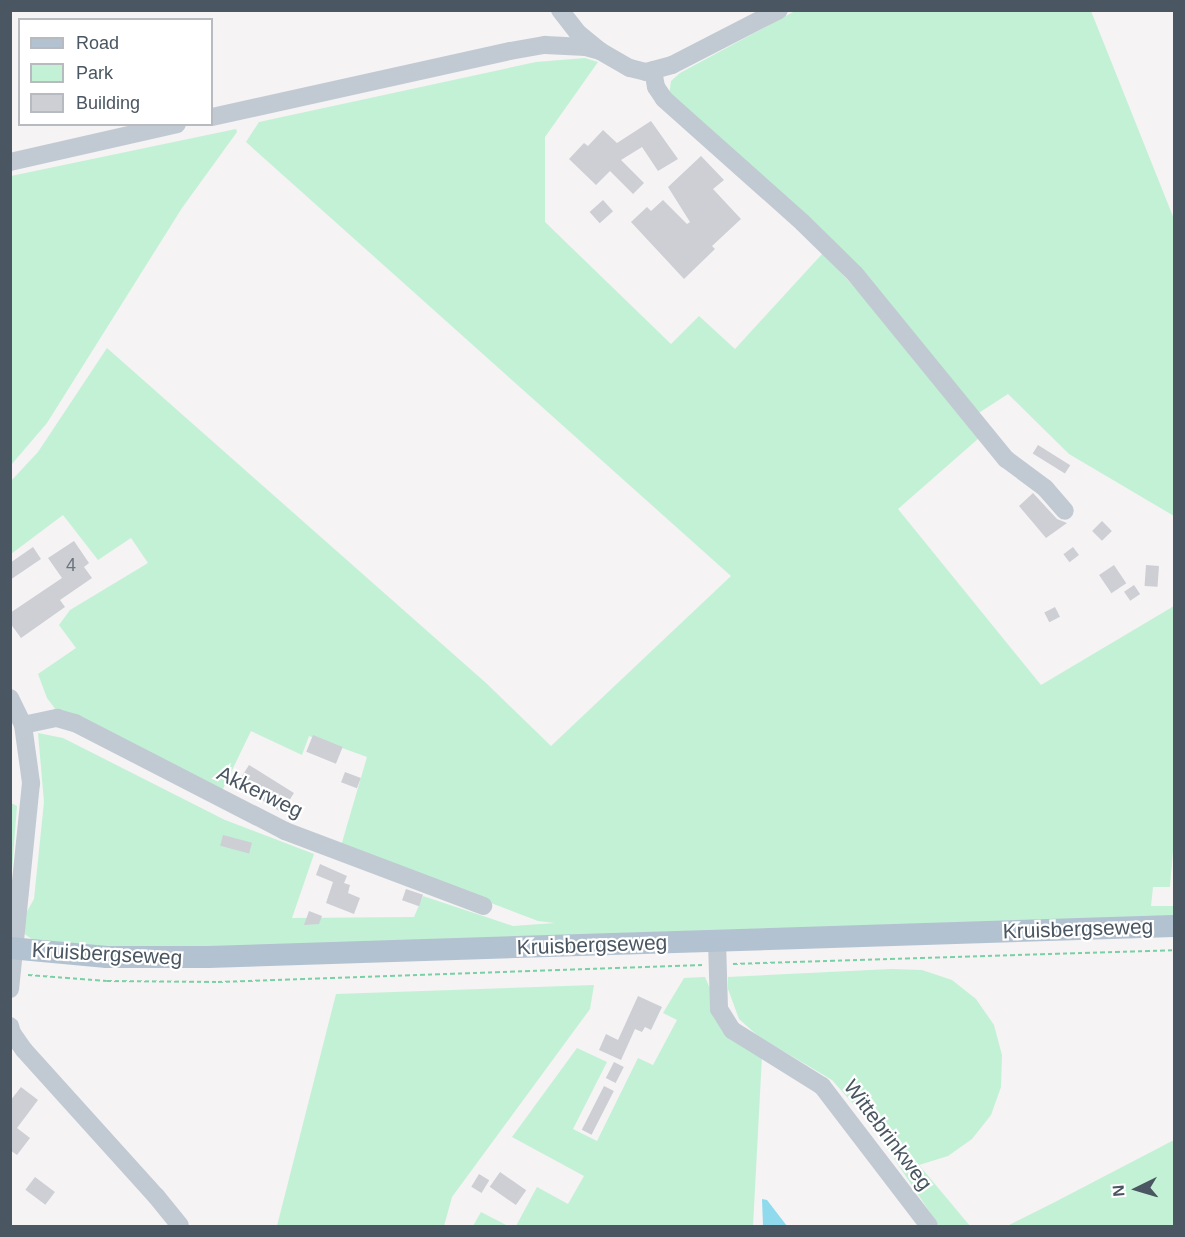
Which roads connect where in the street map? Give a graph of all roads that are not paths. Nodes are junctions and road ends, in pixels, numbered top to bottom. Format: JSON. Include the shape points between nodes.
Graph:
{"nodes":[{"id":1,"x":560,"y":10,"type":"edge"},
{"id":2,"x":779,"y":10,"type":"edge"},
{"id":3,"x":600,"y":51,"type":"junction"},
{"id":4,"x":653,"y":70,"type":"junction"},
{"id":5,"x":213,"y":117,"type":"edge"},
{"id":6,"x":168,"y":126,"type":"edge"},
{"id":7,"x":10,"y":162,"type":"edge"},
{"id":8,"x":1065,"y":511,"type":"dead end"},
{"id":9,"x":10,"y":698,"type":"edge"},
{"id":10,"x":23,"y":725,"type":"junction"},
{"id":11,"x":483,"y":906,"type":"dead end"},
{"id":12,"x":1174,"y":926,"type":"edge"},
{"id":13,"x":717,"y":941,"type":"junction"},
{"id":14,"x":13,"y":949,"type":"edge"},
{"id":15,"x":11,"y":981,"type":"edge"},
{"id":16,"x":10,"y":1026,"type":"edge"},
{"id":17,"x":180,"y":1227,"type":"edge"},
{"id":18,"x":929,"y":1227,"type":"edge"}],
"edges":[{"from":1,"to":3,"type":"street","via":[[578,33]]},
{"from":2,"to":4,"type":"street","via":[[672,65]]},
{"from":3,"to":4,"type":"street","via":[[630,68]]},
{"from":3,"to":5,"type":"street","via":[[545,45]]},
{"from":4,"to":8,"type":"street","via":[[656,87],[664,99],[855,274],[1006,459],[1045,488]]},
{"from":6,"to":7,"type":"street"},
{"from":9,"to":10,"type":"street"},
{"from":10,"to":11,"type":"street","name":"Akkerweg","via":[[57,718],[75,723],[285,831]]},
{"from":10,"to":14,"type":"street","via":[[31,783]]},
{"from":12,"to":13,"type":"main road","name":"Kruisbergseweg"},
{"from":13,"to":14,"type":"main road","name":"Kruisbergseweg","via":[[208,957],[107,957]]},
{"from":13,"to":18,"type":"street","name":"Wittebrinkweg","via":[[719,1009],[732,1030],[822,1086]]},
{"from":14,"to":15,"type":"street"},
{"from":16,"to":17,"type":"street","via":[[24,1050]]}]}
